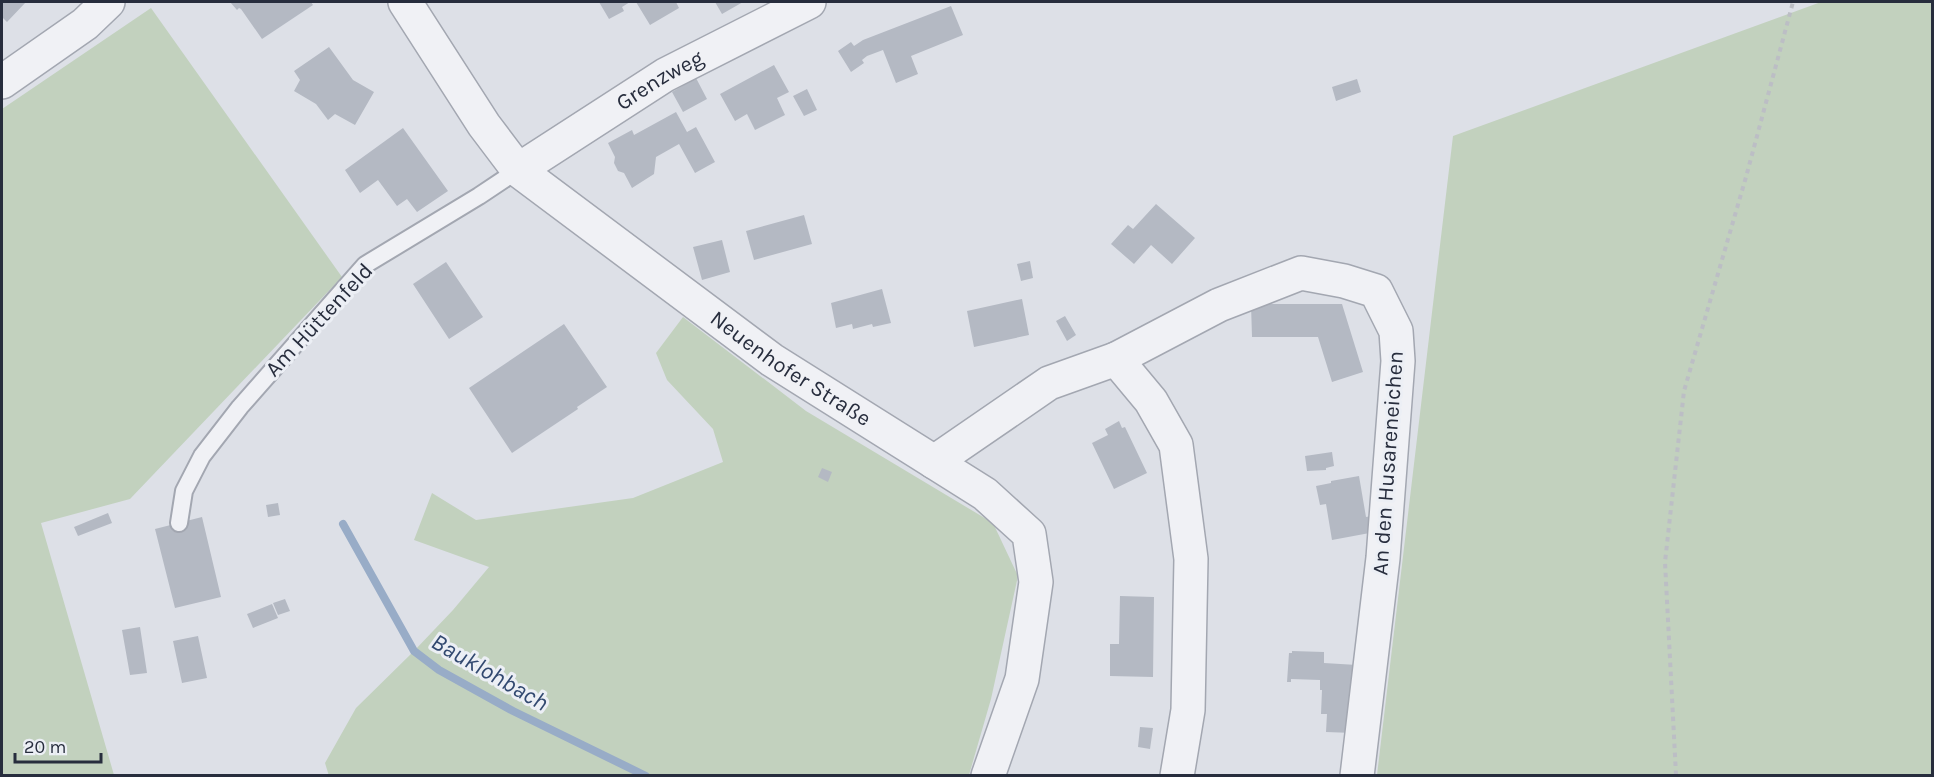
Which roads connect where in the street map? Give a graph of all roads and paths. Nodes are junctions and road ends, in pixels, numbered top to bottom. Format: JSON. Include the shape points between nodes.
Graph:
{"nodes":[{"id":1,"x":108,"y":2,"type":"edge"},
{"id":2,"x":405,"y":2,"type":"edge"},
{"id":3,"x":809,"y":2,"type":"edge"},
{"id":4,"x":1792,"y":2,"type":"edge"},
{"id":5,"x":2,"y":82,"type":"edge"},
{"id":6,"x":518,"y":170,"type":"junction"},
{"id":7,"x":1116,"y":359,"type":"junction"},
{"id":8,"x":934,"y":462,"type":"junction"},
{"id":9,"x":179,"y":523,"type":"dead end"},
{"id":10,"x":1676,"y":775,"type":"edge"},
{"id":11,"x":988,"y":776,"type":"edge"},
{"id":12,"x":1177,"y":776,"type":"edge"},
{"id":13,"x":1357,"y":776,"type":"edge"}],
"edges":[{"from":1,"to":5,"type":"street","via":[[85,24]]},
{"from":2,"to":6,"type":"street","name":"Neuenhofer Straße","via":[[484,125]]},
{"from":3,"to":6,"type":"street","name":"Grenzweg","via":[[665,75]]},
{"from":4,"to":10,"type":"path","via":[[1684,391],[1665,562]]},
{"from":6,"to":8,"type":"street","name":"Neuenhofer Straße","via":[[772,360]]},
{"from":6,"to":9,"type":"lane","name":"Am Hüttenfeld","via":[[365,265],[202,456],[184,491]]},
{"from":7,"to":8,"type":"street","name":"An den Husareneichen","via":[[1049,383]]},
{"from":7,"to":12,"type":"street","via":[[1151,402],[1176,445],[1191,559],[1188,710]]},
{"from":7,"to":13,"type":"street","name":"An den Husareneichen","via":[[1219,305],[1300,273],[1376,291],[1396,331],[1398,361],[1383,558]]},
{"from":8,"to":11,"type":"street","name":"Neuenhofer Straße","via":[[985,494],[1029,534],[1036,582],[1022,679]]}]}
